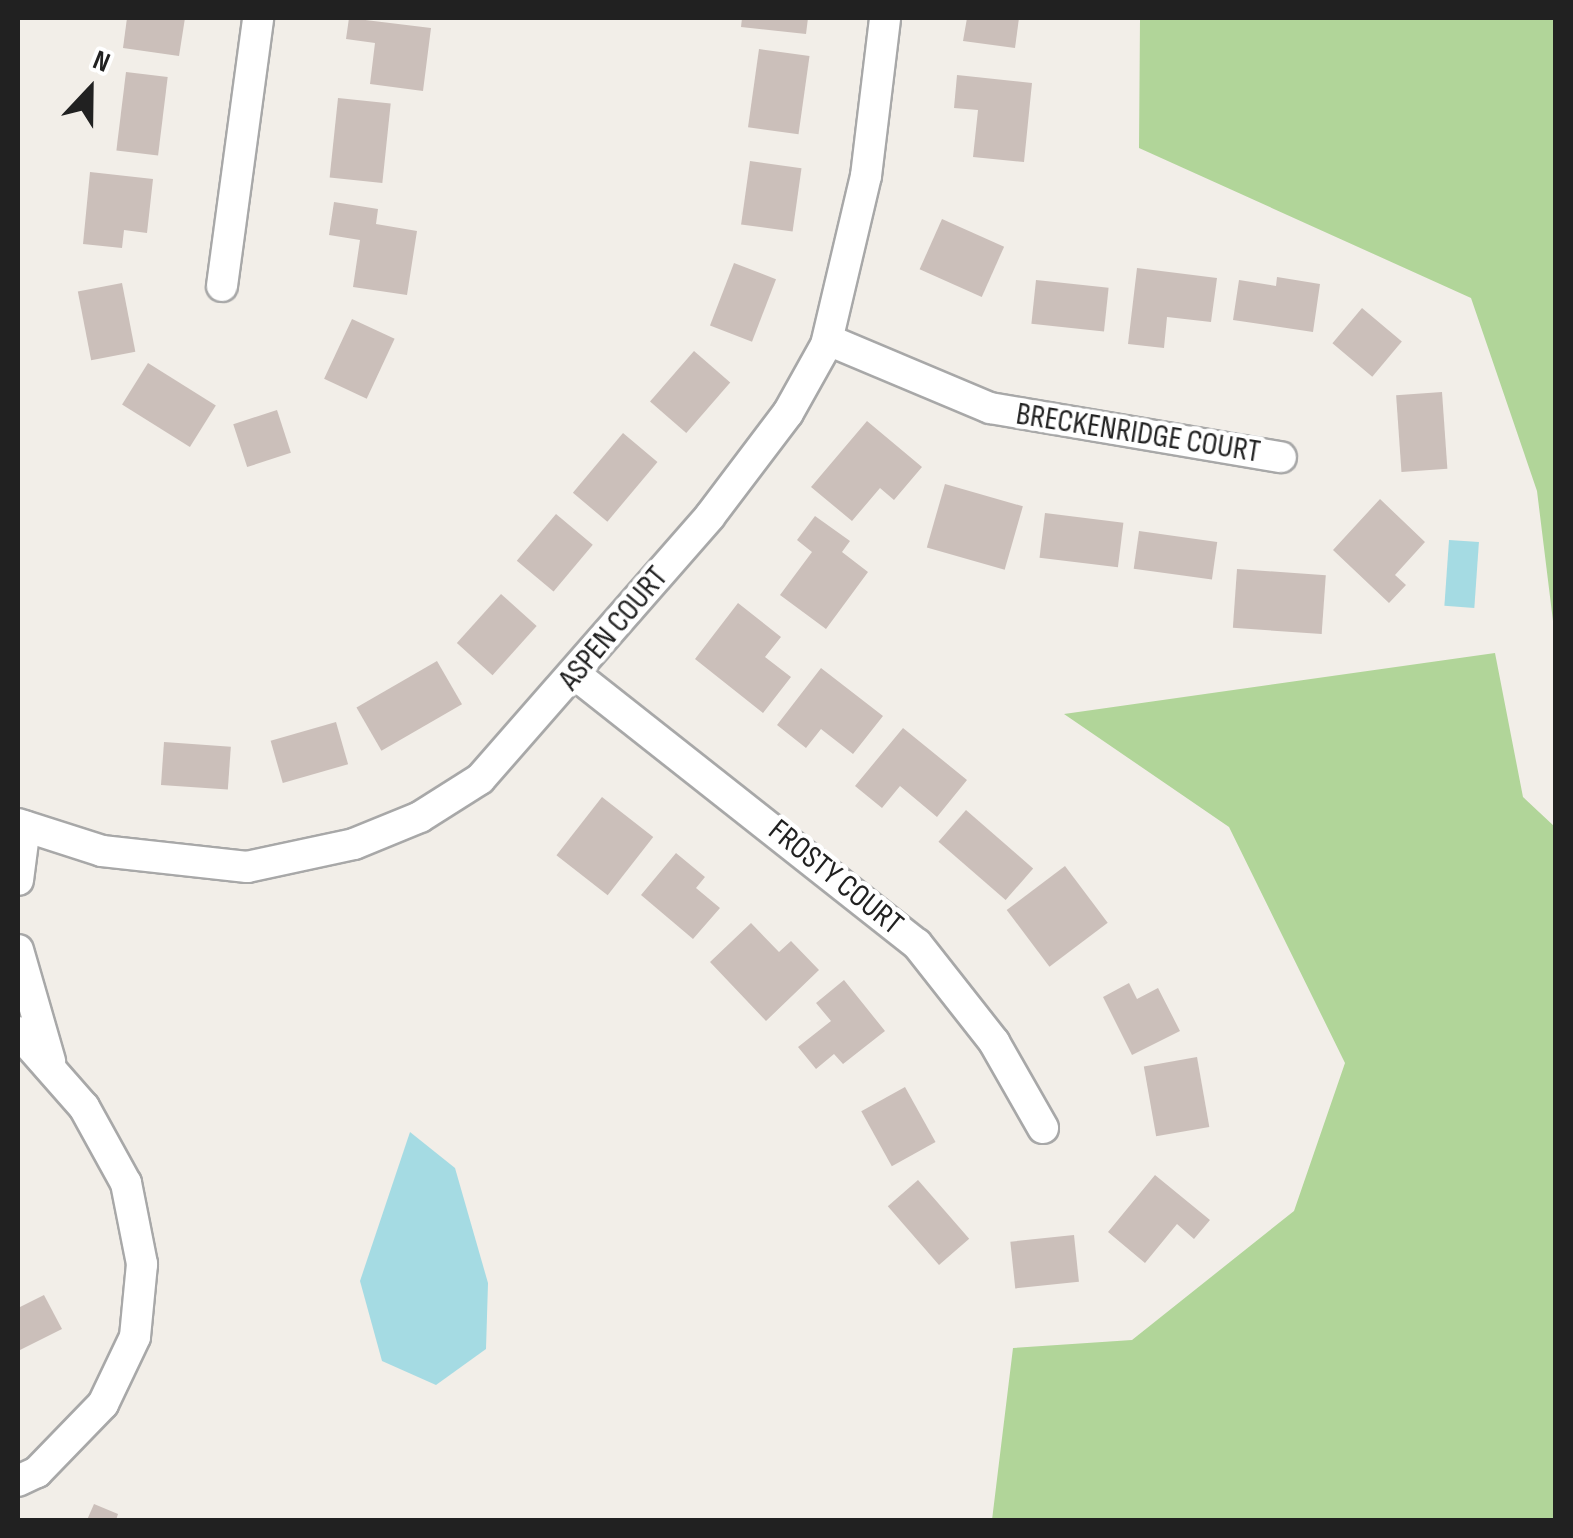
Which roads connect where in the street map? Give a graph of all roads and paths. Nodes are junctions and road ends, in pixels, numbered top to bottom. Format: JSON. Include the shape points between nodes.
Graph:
{"nodes":[{"id":1,"x":258,"y":18,"type":"edge"},
{"id":2,"x":885,"y":18,"type":"edge"},
{"id":3,"x":222,"y":286,"type":"dead end"},
{"id":4,"x":828,"y":340,"type":"junction"},
{"id":5,"x":1281,"y":457,"type":"dead end"},
{"id":6,"x":576,"y":675,"type":"junction"},
{"id":7,"x":21,"y":825,"type":"edge"},
{"id":8,"x":18,"y":880,"type":"edge"},
{"id":9,"x":18,"y":950,"type":"edge"},
{"id":10,"x":18,"y":1032,"type":"edge"},
{"id":11,"x":51,"y":1064,"type":"junction"},
{"id":12,"x":1043,"y":1128,"type":"dead end"},
{"id":13,"x":18,"y":1482,"type":"edge"}],
"edges":[{"from":1,"to":3,"type":"street"},
{"from":2,"to":4,"type":"street","name":"ASPEN COURT","via":[[866,176]]},
{"from":4,"to":5,"type":"street","name":"BRECKENRIDGE COURT","via":[[990,408]]},
{"from":4,"to":6,"type":"street","name":"ASPEN COURT","via":[[788,412]]},
{"from":6,"to":7,"type":"street","name":"ASPEN COURT","via":[[480,778],[420,816],[354,844],[226,867],[102,852]]},
{"from":6,"to":12,"type":"street","name":"FROSTY COURT","via":[[917,944],[994,1042]]},
{"from":7,"to":8,"type":"street"},
{"from":9,"to":11,"type":"street"},
{"from":10,"to":11,"type":"street"},
{"from":11,"to":13,"type":"street","via":[[126,1183],[142,1264],[135,1338],[103,1404],[37,1472]]}]}
